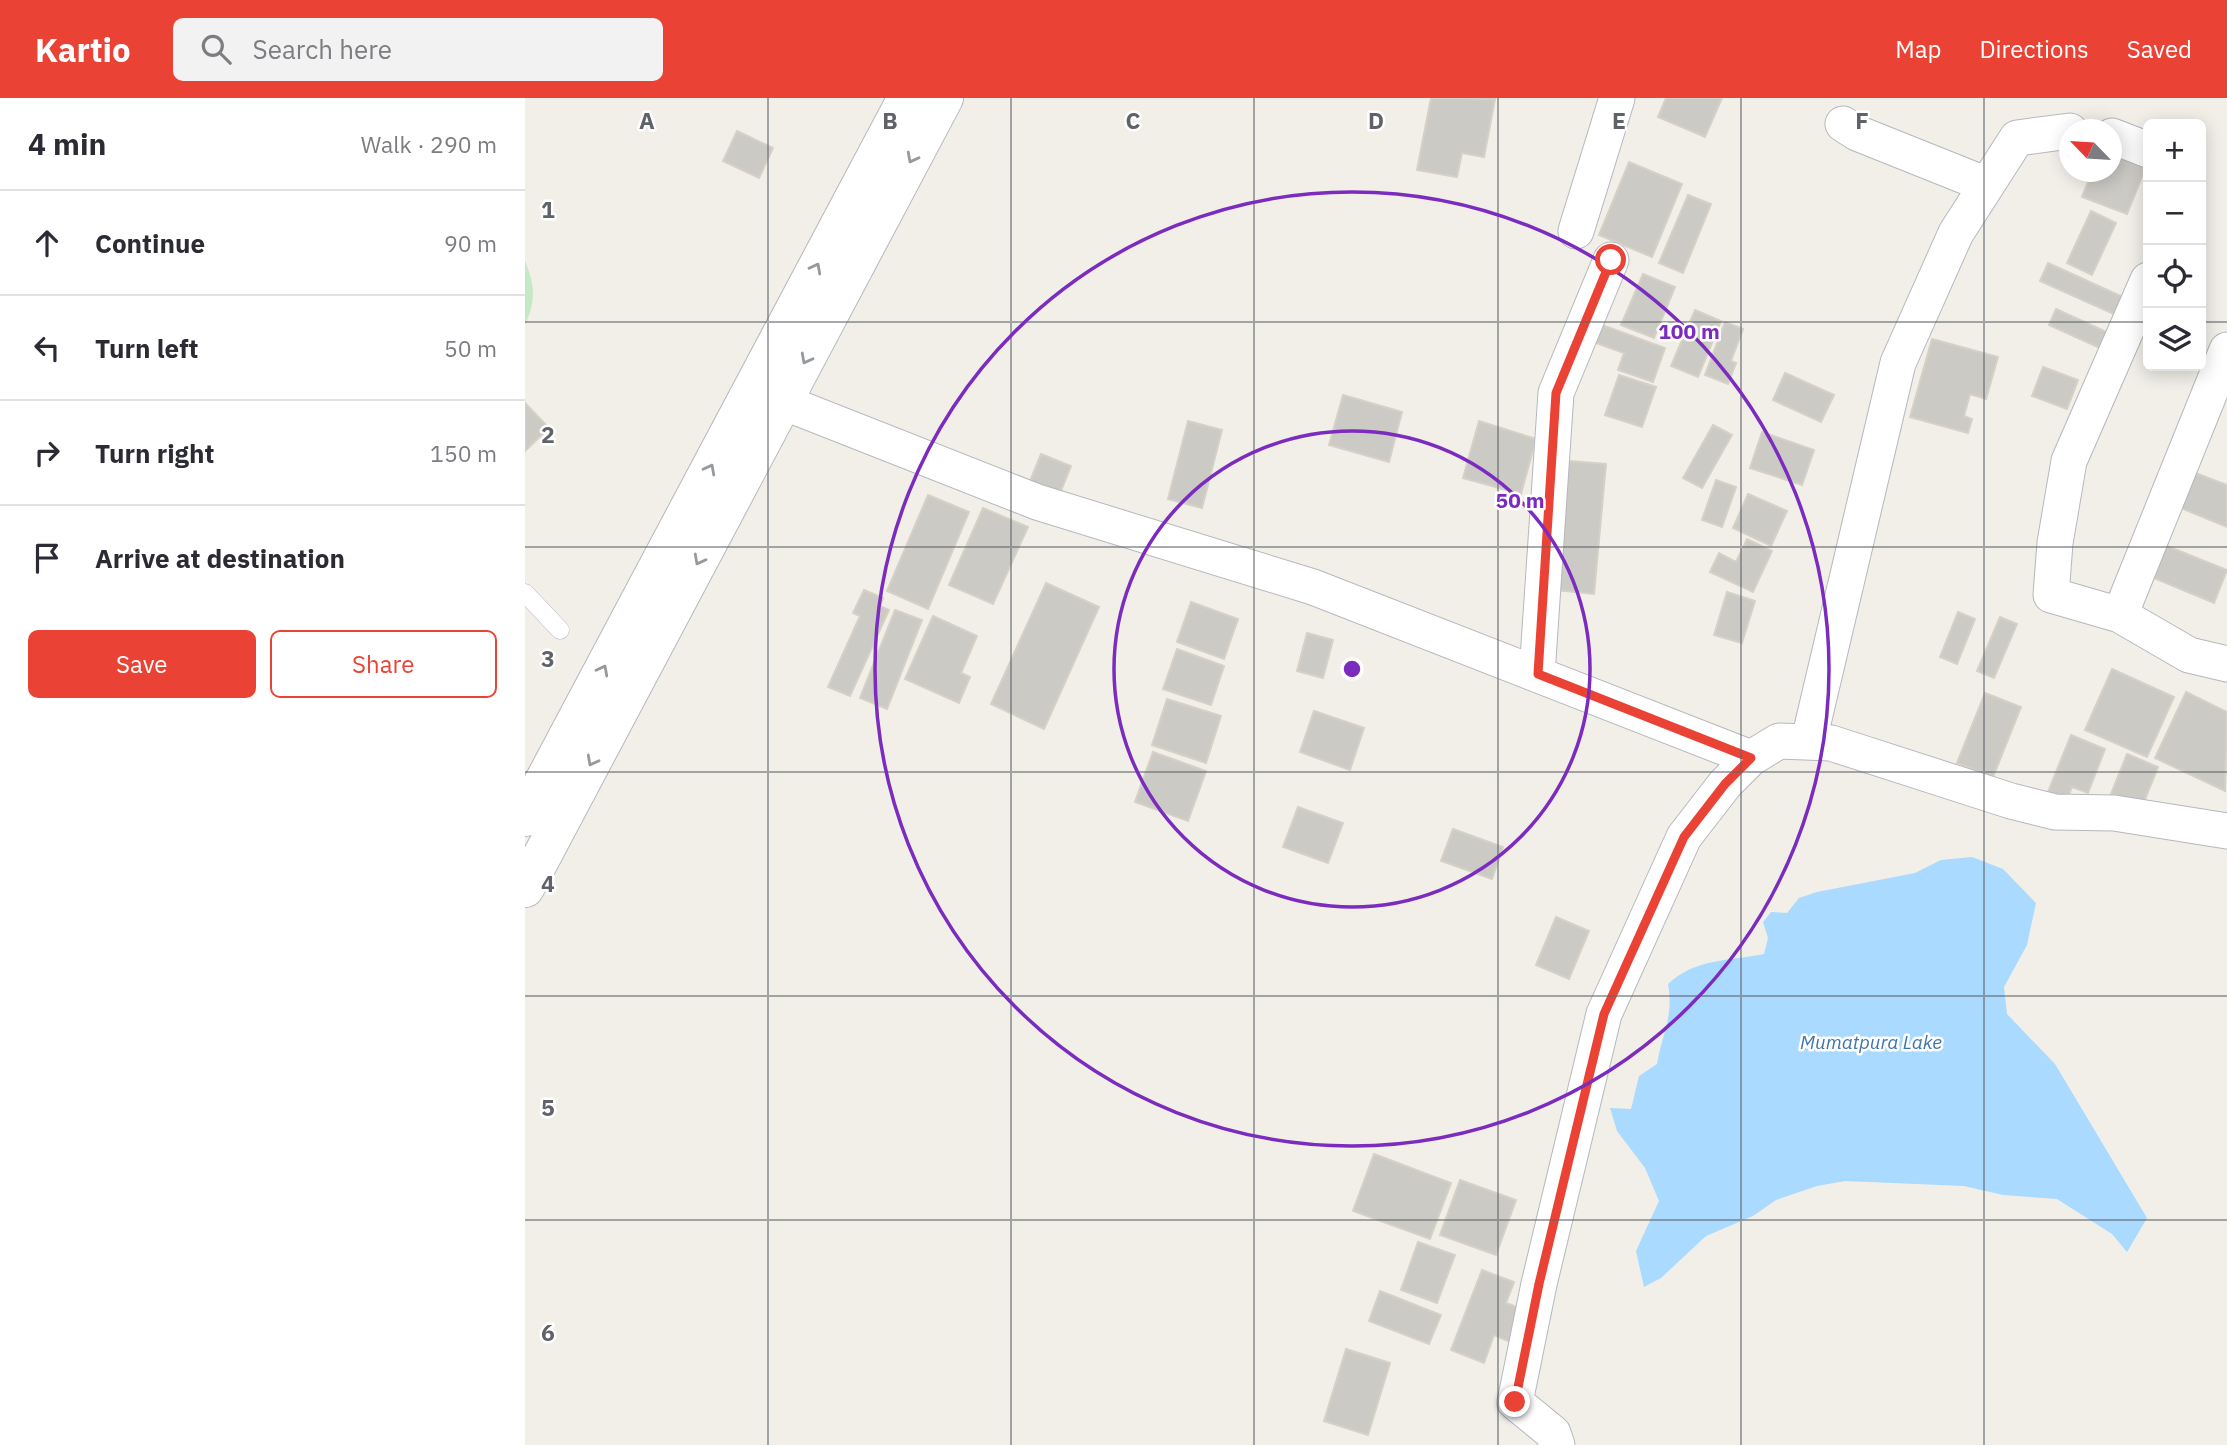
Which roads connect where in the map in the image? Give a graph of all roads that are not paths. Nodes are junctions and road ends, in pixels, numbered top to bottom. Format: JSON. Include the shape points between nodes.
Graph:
{"nodes":[{"id":1,"x":907,"y":98,"type":"edge"},
{"id":2,"x":944,"y":98,"type":"edge"},
{"id":3,"x":1617,"y":98,"type":"edge"},
{"id":4,"x":1843,"y":124,"type":"dead end"},
{"id":5,"x":2059,"y":132,"type":"edge"},
{"id":6,"x":2122,"y":140,"type":"edge"},
{"id":7,"x":2143,"y":148,"type":"edge"},
{"id":8,"x":1987,"y":186,"type":"junction"},
{"id":9,"x":1576,"y":231,"type":"dead end"},
{"id":10,"x":1611,"y":260,"type":"dead end"},
{"id":11,"x":2143,"y":291,"type":"edge"},
{"id":12,"x":2227,"y":351,"type":"edge"},
{"id":13,"x":783,"y":402,"type":"junction"},
{"id":14,"x":525,"y":593,"type":"edge"},
{"id":15,"x":2120,"y":615,"type":"junction"},
{"id":16,"x":560,"y":630,"type":"dead end"},
{"id":17,"x":2227,"y":664,"type":"edge"},
{"id":18,"x":1538,"y":674,"type":"junction"},
{"id":19,"x":1809,"y":740,"type":"junction"},
{"id":20,"x":1751,"y":758,"type":"junction"},
{"id":21,"x":525,"y":817,"type":"edge"},
{"id":22,"x":2227,"y":831,"type":"edge"},
{"id":23,"x":525,"y":888,"type":"edge"},
{"id":24,"x":1557,"y":1445,"type":"edge"}],
"edges":[{"from":21,"to":1,"type":"street","one_way":true},
{"from":2,"to":13,"type":"street","one_way":true},
{"from":3,"to":9,"type":"street"},
{"from":4,"to":8,"type":"street"},
{"from":5,"to":8,"type":"street","via":[[2017,138]]},
{"from":6,"to":7,"type":"street"},
{"from":8,"to":19,"type":"street","via":[[1956,233],[1898,363]]},
{"from":10,"to":18,"type":"street","via":[[1556,393]]},
{"from":11,"to":15,"type":"street","via":[[2069,461],[2051,595]]},
{"from":12,"to":15,"type":"street"},
{"from":13,"to":18,"type":"street","via":[[1037,502],[1313,587]]},
{"from":13,"to":23,"type":"street","one_way":true},
{"from":14,"to":16,"type":"lane"},
{"from":15,"to":17,"type":"street","via":[[2189,655]]},
{"from":18,"to":20,"type":"street"},
{"from":19,"to":20,"type":"street","via":[[1779,741]]},
{"from":19,"to":22,"type":"street","via":[[2056,812],[2114,813]]},
{"from":20,"to":24,"type":"street","via":[[1684,837],[1604,1014],[1515,1402],[1553,1433]]}]}
